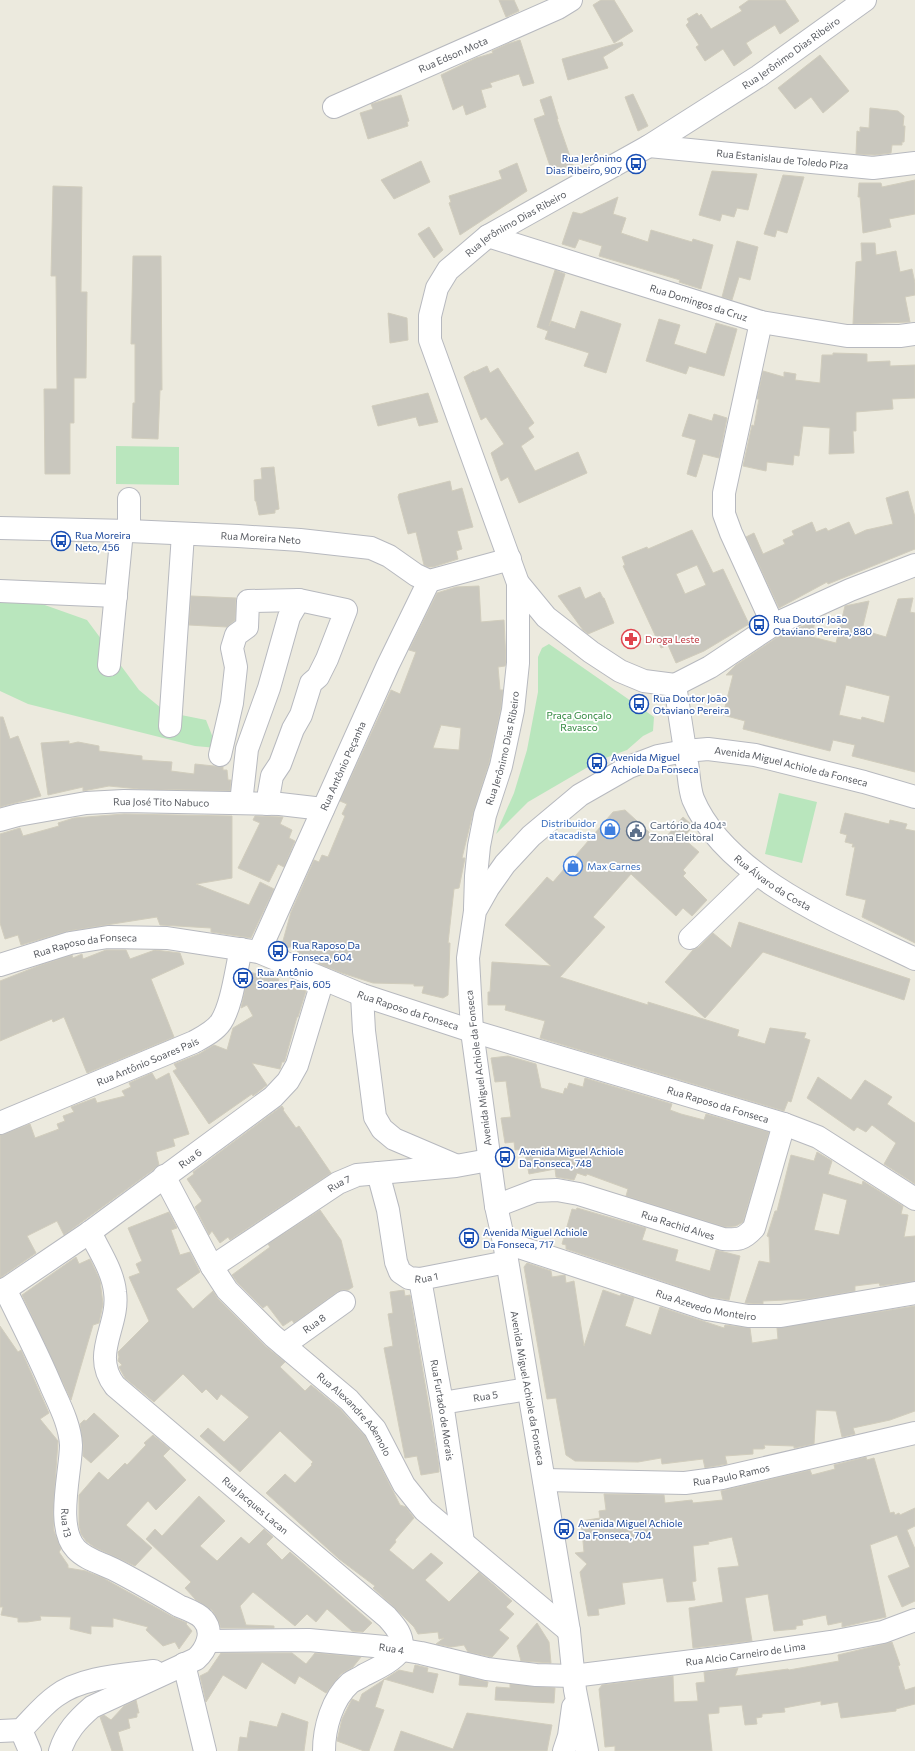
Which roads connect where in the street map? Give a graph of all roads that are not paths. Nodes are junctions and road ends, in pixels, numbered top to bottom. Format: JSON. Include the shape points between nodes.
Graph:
{"nodes":[{"id":1,"x":571,"y":0,"type":"edge"},
{"id":2,"x":865,"y":0,"type":"edge"},
{"id":3,"x":334,"y":107,"type":"dead end"},
{"id":4,"x":649,"y":146,"type":"junction"},
{"id":5,"x":915,"y":163,"type":"edge"},
{"id":6,"x":488,"y":236,"type":"junction"},
{"id":7,"x":761,"y":322,"type":"junction"},
{"id":8,"x":915,"y":334,"type":"edge"},
{"id":9,"x":129,"y":499,"type":"dead end"},
{"id":10,"x":0,"y":528,"type":"edge"},
{"id":11,"x":125,"y":531,"type":"junction"},
{"id":12,"x":183,"y":534,"type":"junction"},
{"id":13,"x":510,"y":559,"type":"junction"},
{"id":14,"x":911,"y":571,"type":"edge"},
{"id":15,"x":429,"y":581,"type":"junction"},
{"id":16,"x":518,"y":583,"type":"junction"},
{"id":17,"x":0,"y":590,"type":"edge"},
{"id":18,"x":116,"y":596,"type":"junction"},
{"id":19,"x":299,"y":600,"type":"junction"},
{"id":20,"x":773,"y":625,"type":"junction"},
{"id":21,"x":109,"y":665,"type":"dead end"},
{"id":22,"x":675,"y":685,"type":"junction"},
{"id":23,"x":170,"y":726,"type":"dead end"},
{"id":24,"x":685,"y":751,"type":"junction"},
{"id":25,"x":220,"y":755,"type":"dead end"},
{"id":26,"x":915,"y":797,"type":"edge"},
{"id":27,"x":241,"y":803,"type":"junction"},
{"id":28,"x":267,"y":804,"type":"junction"},
{"id":29,"x":323,"y":809,"type":"junction"},
{"id":30,"x":0,"y":820,"type":"edge"},
{"id":31,"x":756,"y":874,"type":"junction"},
{"id":32,"x":475,"y":911,"type":"junction"},
{"id":33,"x":690,"y":938,"type":"dead end"},
{"id":34,"x":250,"y":951,"type":"junction"},
{"id":35,"x":915,"y":959,"type":"edge"},
{"id":36,"x":0,"y":965,"type":"edge"},
{"id":37,"x":323,"y":979,"type":"junction"},
{"id":38,"x":362,"y":995,"type":"junction"},
{"id":39,"x":472,"y":1031,"type":"junction"},
{"id":40,"x":0,"y":1123,"type":"edge"},
{"id":41,"x":784,"y":1124,"type":"junction"},
{"id":42,"x":489,"y":1160,"type":"junction"},
{"id":43,"x":456,"y":1166,"type":"junction"},
{"id":44,"x":378,"y":1173,"type":"junction"},
{"id":45,"x":164,"y":1176,"type":"junction"},
{"id":46,"x":915,"y":1199,"type":"edge"},
{"id":47,"x":496,"y":1206,"type":"junction"},
{"id":48,"x":90,"y":1232,"type":"junction"},
{"id":49,"x":505,"y":1252,"type":"junction"},
{"id":50,"x":212,"y":1267,"type":"junction"},
{"id":51,"x":420,"y":1279,"type":"junction"},
{"id":52,"x":2,"y":1291,"type":"edge"},
{"id":53,"x":915,"y":1293,"type":"edge"},
{"id":54,"x":344,"y":1302,"type":"dead end"},
{"id":55,"x":284,"y":1345,"type":"junction"},
{"id":56,"x":528,"y":1389,"type":"junction"},
{"id":57,"x":442,"y":1402,"type":"junction"},
{"id":58,"x":915,"y":1433,"type":"edge"},
{"id":59,"x":544,"y":1480,"type":"junction"},
{"id":60,"x":463,"y":1542,"type":"junction"},
{"id":61,"x":915,"y":1620,"type":"edge"},
{"id":62,"x":570,"y":1631,"type":"junction"},
{"id":63,"x":208,"y":1641,"type":"junction"},
{"id":64,"x":402,"y":1649,"type":"junction"},
{"id":65,"x":177,"y":1667,"type":"junction"},
{"id":66,"x":574,"y":1683,"type":"junction"},
{"id":67,"x":10,"y":1730,"type":"edge"},
{"id":68,"x":30,"y":1751,"type":"edge"},
{"id":69,"x":60,"y":1751,"type":"edge"},
{"id":70,"x":205,"y":1751,"type":"edge"},
{"id":71,"x":324,"y":1751,"type":"edge"},
{"id":72,"x":564,"y":1751,"type":"edge"},
{"id":73,"x":586,"y":1751,"type":"edge"}],
"edges":[{"from":1,"to":3,"type":"street","name":"Rua Edson Mota"},
{"from":2,"to":4,"type":"street","name":"Rua Jerônimo Dias Ribeiro","via":[[759,76]]},
{"from":4,"to":5,"type":"street","name":"Rua Estanislau de Toledo Piza","via":[[873,168]]},
{"from":4,"to":6,"type":"street","name":"Rua Jerônimo Dias Ribeiro"},
{"from":6,"to":7,"type":"street","name":"Rua Domingos da Cruz"},
{"from":6,"to":13,"type":"street","name":"Rua Jerônimo Dias Ribeiro","via":[[448,270],[437,288],[430,316],[430,340]]},
{"from":7,"to":8,"type":"street","name":"Rua Domingos da Cruz","via":[[847,336]]},
{"from":7,"to":20,"type":"street","via":[[724,493],[724,514]]},
{"from":9,"to":11,"type":"street"},
{"from":10,"to":11,"type":"street","name":"Rua Moreira Neto"},
{"from":11,"to":12,"type":"street","name":"Rua Moreira Neto"},
{"from":11,"to":18,"type":"street"},
{"from":12,"to":15,"type":"street","name":"Rua Moreira Neto","via":[[300,540],[371,548]]},
{"from":12,"to":23,"type":"street"},
{"from":13,"to":15,"type":"street"},
{"from":13,"to":16,"type":"street","name":"Rua Jerônimo Dias Ribeiro"},
{"from":14,"to":20,"type":"street","via":[[850,590]]},
{"from":15,"to":29,"type":"street","name":"Rua Antônio Peçanha"},
{"from":16,"to":22,"type":"street","name":"Rua Jerônimo Dias Ribeiro","via":[[546,617],[620,671],[644,681]]},
{"from":16,"to":32,"type":"street","name":"Rua Jerônimo Dias Ribeiro","via":[[518,663],[513,710],[479,846]]},
{"from":17,"to":18,"type":"street"},
{"from":18,"to":21,"type":"street"},
{"from":19,"to":25,"type":"street","via":[[248,601],[247,627],[236,635],[232,648],[236,667],[232,704]]},
{"from":19,"to":27,"type":"street","via":[[289,617],[269,688],[247,749]]},
{"from":19,"to":28,"type":"street","via":[[346,610],[327,659],[318,677],[311,683],[280,764],[272,776]]},
{"from":20,"to":22,"type":"street","via":[[710,667]]},
{"from":22,"to":24,"type":"street","name":"Rua Álvaro da Costa"},
{"from":24,"to":26,"type":"street","name":"Avenida Miguel Achiole da Fonseca","via":[[708,749],[755,754]]},
{"from":24,"to":31,"type":"street","name":"Rua Álvaro da Costa","via":[[692,798],[704,821],[724,845]]},
{"from":24,"to":32,"type":"street","name":"Avenida Miguel Achiole da Fonseca","via":[[658,756],[629,767],[580,795],[531,836],[504,864]]},
{"from":27,"to":28,"type":"street","name":"Rua José Tito Nabuco"},
{"from":27,"to":30,"type":"street","name":"Rua José Tito Nabuco","via":[[86,802]]},
{"from":28,"to":29,"type":"street","name":"Rua José Tito Nabuco"},
{"from":29,"to":34,"type":"street","name":"Rua Antônio Peçanha"},
{"from":31,"to":33,"type":"street"},
{"from":31,"to":35,"type":"street","name":"Rua Álvaro da Costa","via":[[792,897]]},
{"from":32,"to":39,"type":"street","name":"Avenida Miguel Achiole da Fonseca","via":[[468,958]]},
{"from":34,"to":36,"type":"street","name":"Rua Raposo da Fonseca","via":[[167,938],[108,937],[70,943]]},
{"from":34,"to":37,"type":"street","name":"Rua Raposo da Fonseca"},
{"from":34,"to":40,"type":"street","name":"Rua Antônio Soares Pais","via":[[228,1009],[221,1023],[210,1033]]},
{"from":37,"to":38,"type":"street","name":"Rua Raposo da Fonseca"},
{"from":37,"to":45,"type":"street","name":"Rua 6","via":[[297,1065],[288,1081],[273,1097]]},
{"from":38,"to":39,"type":"street","name":"Rua Raposo da Fonseca"},
{"from":38,"to":43,"type":"street","via":[[375,1117],[382,1129],[394,1139]]},
{"from":39,"to":41,"type":"street","name":"Rua Raposo da Fonseca"},
{"from":39,"to":42,"type":"street","name":"Avenida Miguel Achiole da Fonseca"},
{"from":41,"to":46,"type":"street","name":"Rua Raposo da Fonseca","via":[[818,1137]]},
{"from":41,"to":47,"type":"street","name":"Rua Rachid Alves","via":[[754,1228],[747,1236],[736,1240],[723,1239],[579,1194],[557,1190],[535,1191]]},
{"from":42,"to":43,"type":"street","name":"Rua 7"},
{"from":42,"to":47,"type":"street","name":"Avenida Miguel Achiole da Fonseca"},
{"from":43,"to":44,"type":"street","name":"Rua 7"},
{"from":44,"to":50,"type":"street","name":"Rua 7","via":[[357,1175],[338,1183]]},
{"from":44,"to":51,"type":"street","name":"Rua 1","via":[[388,1210],[396,1262],[400,1272],[409,1278]]},
{"from":45,"to":48,"type":"street","name":"Rua 6"},
{"from":45,"to":50,"type":"street","name":"Rua Alexandre Ademolo"},
{"from":47,"to":49,"type":"street","name":"Avenida Miguel Achiole da Fonseca"},
{"from":48,"to":52,"type":"street","name":"Rua 6"},
{"from":48,"to":64,"type":"street","name":"Rua Jacques Lacan","via":[[112,1278],[115,1291],[116,1304],[104,1365],[108,1377],[115,1386],[387,1617],[397,1628]]},
{"from":49,"to":51,"type":"street","name":"Rua 1"},
{"from":49,"to":53,"type":"street","name":"Rua Azevedo Monteiro","via":[[707,1309],[748,1316],[782,1316]]},
{"from":49,"to":56,"type":"street","name":"Avenida Miguel Achiole da Fonseca"},
{"from":50,"to":55,"type":"street","name":"Rua Alexandre Ademolo","via":[[227,1290]]},
{"from":51,"to":57,"type":"street","name":"Rua Furtado de Morais"},
{"from":52,"to":63,"type":"street","name":"Rua 13","via":[[37,1352],[69,1432],[71,1445],[66,1487],[66,1527],[75,1549],[203,1619],[208,1630]]},
{"from":54,"to":55,"type":"street","name":"Rua 8"},
{"from":55,"to":60,"type":"street","name":"Rua Alexandre Ademolo","via":[[349,1400],[370,1423],[388,1451],[404,1485],[424,1510]]},
{"from":56,"to":57,"type":"street","name":"Rua 5"},
{"from":56,"to":59,"type":"street","name":"Avenida Miguel Achiole da Fonseca"},
{"from":57,"to":60,"type":"street","name":"Rua Furtado de Morais"},
{"from":58,"to":59,"type":"street","name":"Rua Paulo Ramos","via":[[722,1478],[685,1483]]},
{"from":59,"to":62,"type":"street","name":"Avenida Miguel Achiole da Fonseca"},
{"from":60,"to":62,"type":"street","name":"Rua Alexandre Ademolo"},
{"from":61,"to":66,"type":"street","name":"Rua Alcio Carneiro de Lima","via":[[883,1632],[831,1642]]},
{"from":62,"to":66,"type":"street","name":"Avenida Miguel Achiole da Fonseca"},
{"from":63,"to":64,"type":"street","name":"Rua 4","via":[[309,1640]]},
{"from":63,"to":65,"type":"street","via":[[204,1652],[196,1659]]},
{"from":64,"to":66,"type":"street","name":"Rua 4","via":[[487,1669]]},
{"from":64,"to":71,"type":"street","via":[[385,1664],[350,1682],[340,1695],[324,1738]]},
{"from":65,"to":67,"type":"street","via":[[81,1683],[57,1695]]},
{"from":65,"to":69,"type":"street","via":[[92,1707],[78,1718],[65,1736]]},
{"from":65,"to":70,"type":"street"},
{"from":66,"to":72,"type":"street","via":[[569,1736]]},
{"from":66,"to":73,"type":"street","name":"Avenida Miguel Achiole da Fonseca"},
{"from":67,"to":68,"type":"street"}]}
